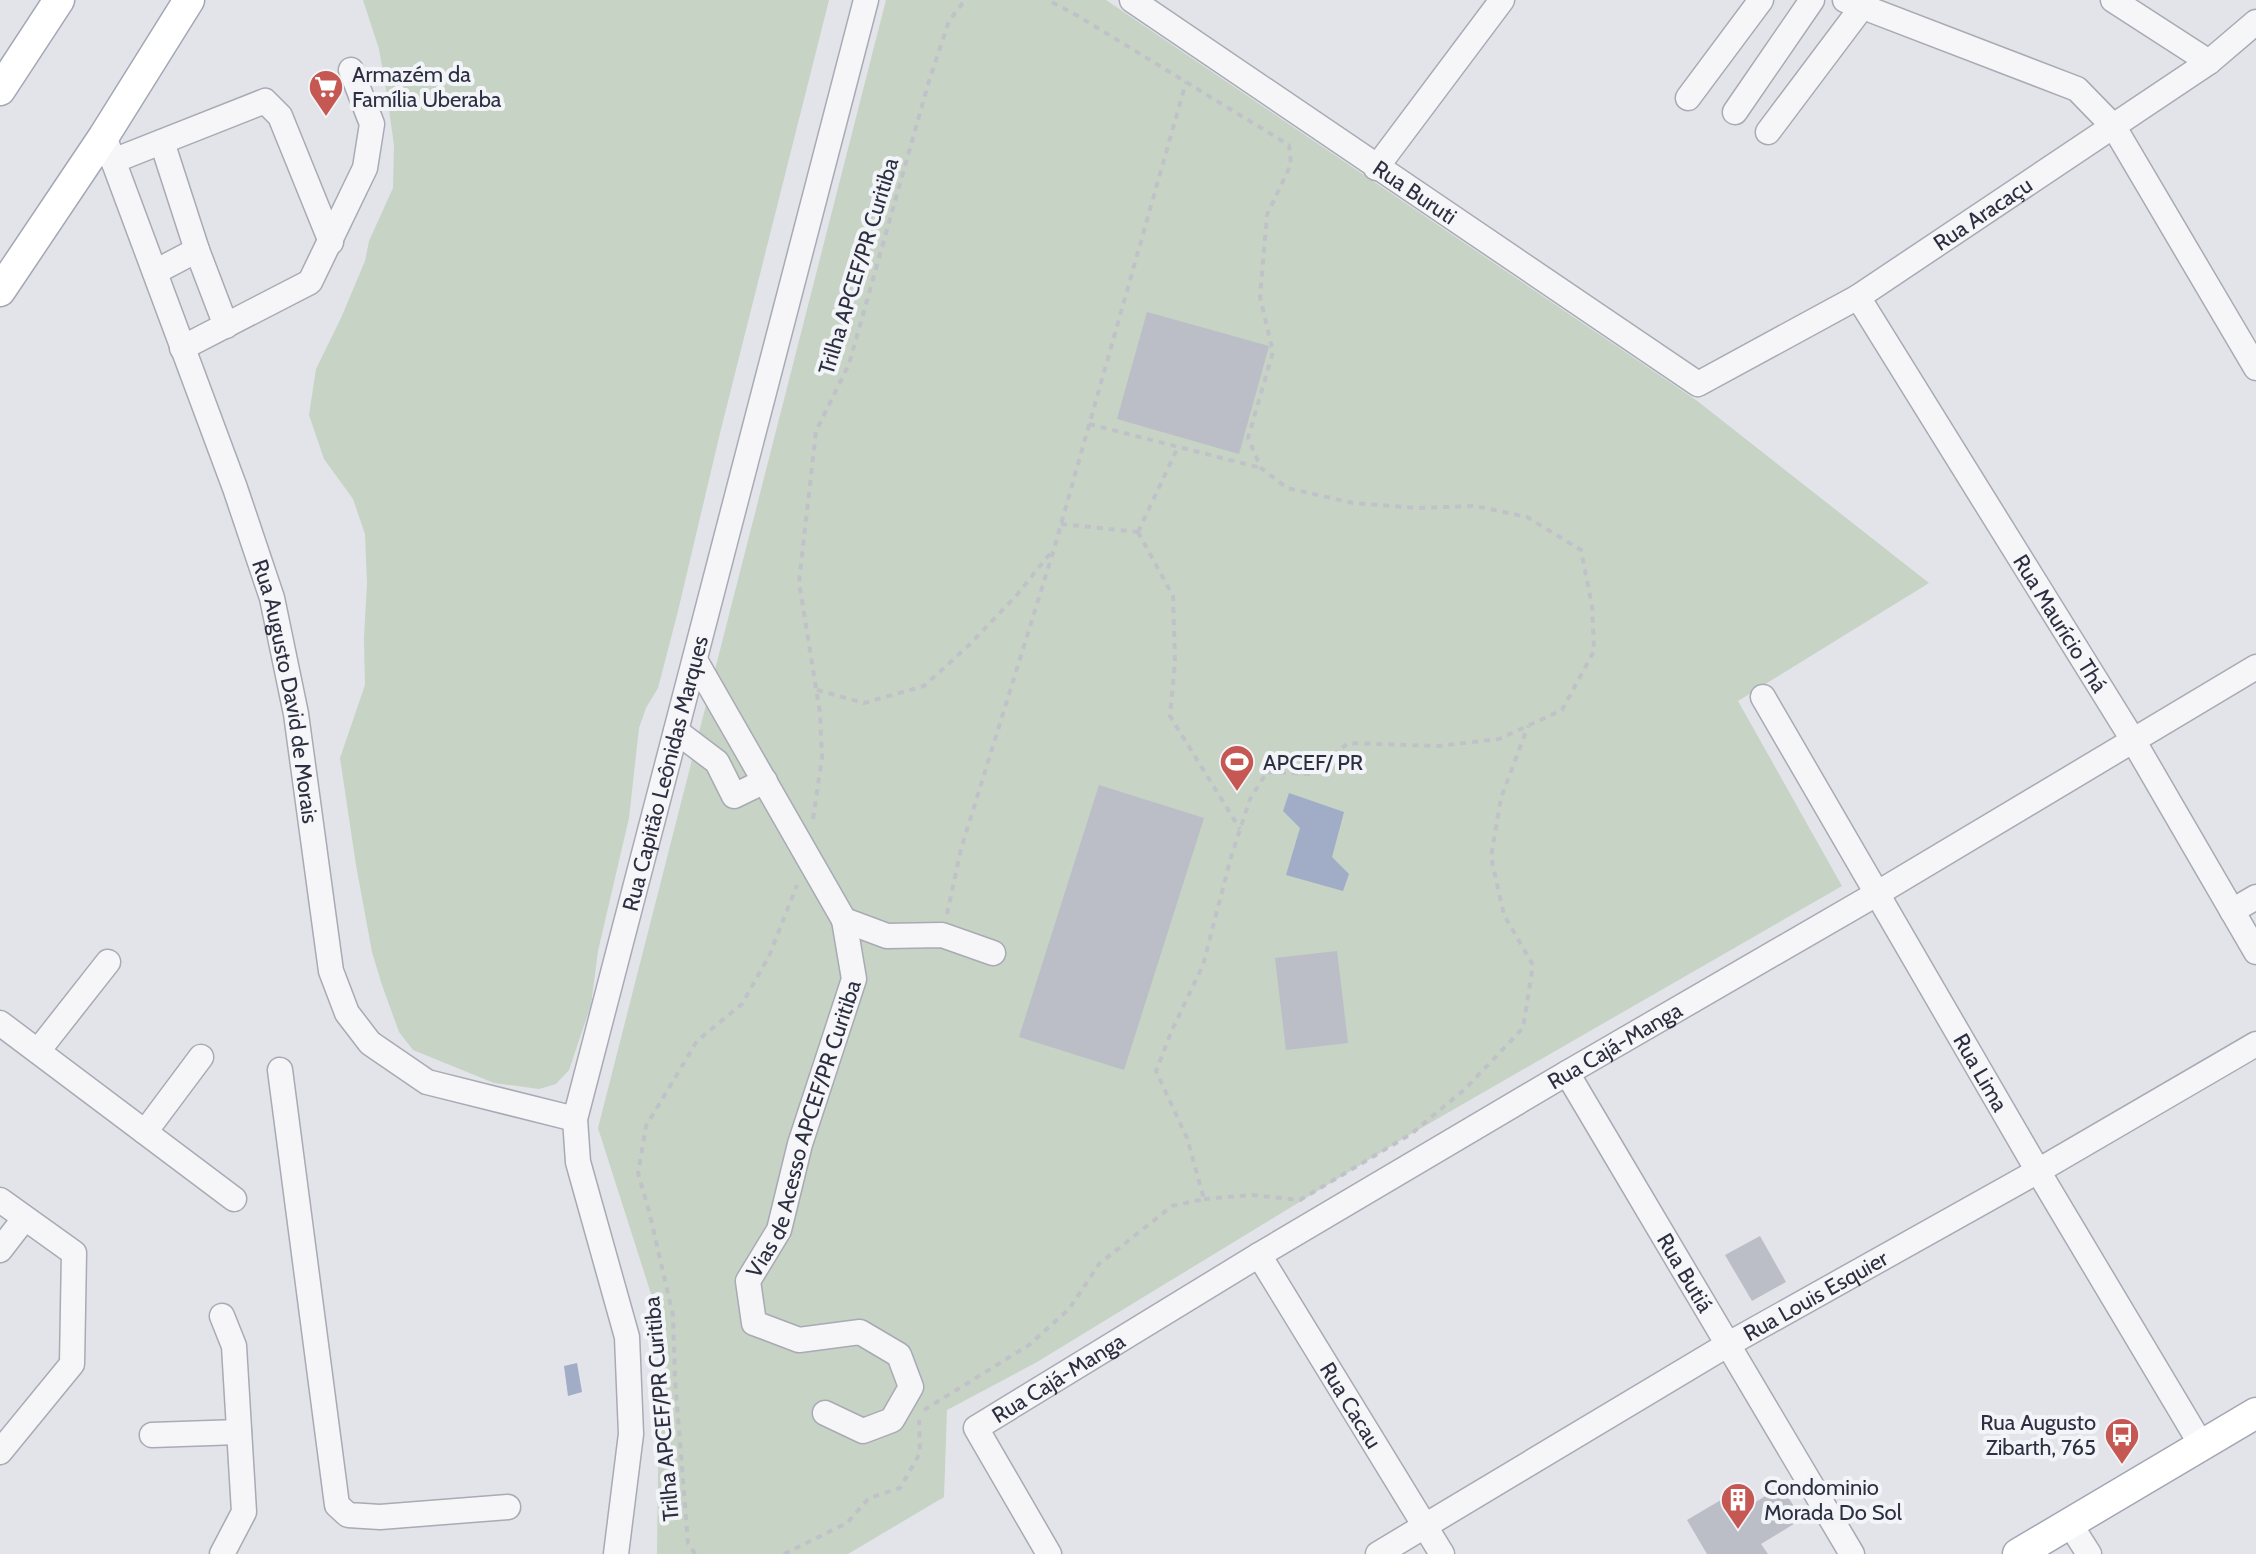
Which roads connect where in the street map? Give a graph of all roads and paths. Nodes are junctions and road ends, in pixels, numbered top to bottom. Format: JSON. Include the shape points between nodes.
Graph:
{"nodes":[{"id":1,"x":59,"y":0,"type":"edge"},
{"id":2,"x":189,"y":0,"type":"edge"},
{"id":3,"x":866,"y":0,"type":"edge"},
{"id":4,"x":965,"y":0,"type":"edge"},
{"id":5,"x":1048,"y":0,"type":"edge"},
{"id":6,"x":1132,"y":0,"type":"edge"},
{"id":7,"x":1502,"y":0,"type":"edge"},
{"id":8,"x":1761,"y":0,"type":"edge"},
{"id":9,"x":1812,"y":0,"type":"edge"},
{"id":10,"x":2113,"y":0,"type":"edge"},
{"id":11,"x":1853,"y":3,"type":"edge"},
{"id":12,"x":2256,"y":22,"type":"edge"},
{"id":13,"x":2209,"y":62,"type":"junction"},
{"id":14,"x":351,"y":70,"type":"dead end"},
{"id":15,"x":1186,"y":82,"type":"junction"},
{"id":16,"x":0,"y":90,"type":"edge"},
{"id":17,"x":1688,"y":98,"type":"dead end"},
{"id":18,"x":1735,"y":112,"type":"dead end"},
{"id":19,"x":2114,"y":127,"type":"junction"},
{"id":20,"x":1768,"y":132,"type":"dead end"},
{"id":21,"x":162,"y":142,"type":"junction"},
{"id":22,"x":108,"y":148,"type":"junction"},
{"id":23,"x":1376,"y":168,"type":"junction"},
{"id":24,"x":331,"y":242,"type":"junction"},
{"id":25,"x":197,"y":250,"type":"junction"},
{"id":26,"x":13,"y":256,"type":"edge"},
{"id":27,"x":155,"y":272,"type":"junction"},
{"id":28,"x":0,"y":291,"type":"edge"},
{"id":29,"x":1858,"y":297,"type":"junction"},
{"id":30,"x":226,"y":326,"type":"junction"},
{"id":31,"x":182,"y":348,"type":"junction"},
{"id":32,"x":2256,"y":368,"type":"edge"},
{"id":33,"x":1698,"y":384,"type":"joint"},
{"id":34,"x":1089,"y":424,"type":"junction"},
{"id":35,"x":1178,"y":447,"type":"junction"},
{"id":36,"x":1261,"y":468,"type":"junction"},
{"id":37,"x":1061,"y":524,"type":"junction"},
{"id":38,"x":1138,"y":532,"type":"junction"},
{"id":39,"x":1054,"y":549,"type":"junction"},
{"id":40,"x":695,"y":660,"type":"junction"},
{"id":41,"x":2256,"y":667,"type":"edge"},
{"id":42,"x":817,"y":690,"type":"junction"},
{"id":43,"x":1763,"y":697,"type":"dead end"},
{"id":44,"x":1528,"y":725,"type":"junction"},
{"id":45,"x":676,"y":731,"type":"junction"},
{"id":46,"x":2133,"y":740,"type":"junction"},
{"id":47,"x":747,"y":747,"type":"junction"},
{"id":48,"x":717,"y":762,"type":"junction"},
{"id":49,"x":765,"y":781,"type":"junction"},
{"id":50,"x":1240,"y":829,"type":"junction"},
{"id":51,"x":808,"y":856,"type":"junction"},
{"id":52,"x":1878,"y":893,"type":"junction"},
{"id":53,"x":2256,"y":897,"type":"edge"},
{"id":54,"x":2232,"y":911,"type":"junction"},
{"id":55,"x":844,"y":920,"type":"junction"},
{"id":56,"x":942,"y":935,"type":"junction"},
{"id":57,"x":2256,"y":952,"type":"edge"},
{"id":58,"x":993,"y":953,"type":"dead end"},
{"id":59,"x":108,"y":962,"type":"dead end"},
{"id":60,"x":0,"y":1023,"type":"edge"},
{"id":61,"x":2256,"y":1044,"type":"edge"},
{"id":62,"x":38,"y":1051,"type":"junction"},
{"id":63,"x":201,"y":1057,"type":"dead end"},
{"id":64,"x":280,"y":1070,"type":"dead end"},
{"id":65,"x":1567,"y":1073,"type":"junction"},
{"id":66,"x":575,"y":1119,"type":"junction"},
{"id":67,"x":145,"y":1132,"type":"junction"},
{"id":68,"x":2038,"y":1171,"type":"junction"},
{"id":69,"x":234,"y":1199,"type":"dead end"},
{"id":70,"x":1204,"y":1199,"type":"junction"},
{"id":71,"x":0,"y":1200,"type":"edge"},
{"id":72,"x":24,"y":1219,"type":"junction"},
{"id":73,"x":0,"y":1250,"type":"edge"},
{"id":74,"x":1259,"y":1255,"type":"junction"},
{"id":75,"x":222,"y":1316,"type":"dead end"},
{"id":76,"x":1727,"y":1345,"type":"junction"},
{"id":77,"x":825,"y":1413,"type":"dead end"},
{"id":78,"x":2256,"y":1413,"type":"edge"},
{"id":79,"x":239,"y":1432,"type":"junction"},
{"id":80,"x":152,"y":1435,"type":"dead end"},
{"id":81,"x":2202,"y":1446,"type":"junction"},
{"id":82,"x":0,"y":1452,"type":"edge"},
{"id":83,"x":508,"y":1507,"type":"dead end"},
{"id":84,"x":2070,"y":1524,"type":"junction"},
{"id":85,"x":1426,"y":1526,"type":"junction"},
{"id":86,"x":222,"y":1554,"type":"edge"},
{"id":87,"x":616,"y":1554,"type":"edge"},
{"id":88,"x":695,"y":1554,"type":"edge"},
{"id":89,"x":784,"y":1554,"type":"edge"},
{"id":90,"x":1049,"y":1554,"type":"edge"},
{"id":91,"x":1378,"y":1554,"type":"edge"},
{"id":92,"x":1442,"y":1554,"type":"edge"},
{"id":93,"x":1852,"y":1554,"type":"edge"},
{"id":94,"x":2018,"y":1554,"type":"edge"},
{"id":95,"x":2089,"y":1554,"type":"edge"}],
"edges":[{"from":1,"to":16,"type":"main road"},
{"from":2,"to":22,"type":"main road"},
{"from":3,"to":40,"type":"street","name":"Rua Capitão Leônidas Marques"},
{"from":4,"to":42,"type":"path","name":"Trilha APCEF/PR Curitiba","via":[[949,21],[929,81],[849,364],[816,431],[799,582]]},
{"from":5,"to":15,"type":"path"},
{"from":6,"to":23,"type":"street","name":"Rua Buruti"},
{"from":7,"to":23,"type":"street"},
{"from":8,"to":17,"type":"street"},
{"from":9,"to":18,"type":"street"},
{"from":10,"to":13,"type":"street"},
{"from":11,"to":19,"type":"street","via":[[2077,89]]},
{"from":11,"to":20,"type":"street"},
{"from":12,"to":13,"type":"street","name":"Rua Aracaçu"},
{"from":13,"to":19,"type":"street","name":"Rua Aracaçu"},
{"from":14,"to":24,"type":"street","via":[[372,124],[365,168]]},
{"from":15,"to":34,"type":"path"},
{"from":15,"to":36,"type":"path","via":[[1289,145],[1291,164],[1267,215],[1260,297],[1273,352],[1248,438]]},
{"from":19,"to":29,"type":"street","name":"Rua Aracaçu"},
{"from":19,"to":32,"type":"street"},
{"from":21,"to":22,"type":"street"},
{"from":21,"to":24,"type":"street","via":[[265,101],[280,116]]},
{"from":21,"to":25,"type":"street"},
{"from":22,"to":26,"type":"main road"},
{"from":22,"to":27,"type":"street","name":"Rua Augusto David de Morais"},
{"from":23,"to":33,"type":"street","name":"Rua Buruti"},
{"from":24,"to":30,"type":"street","via":[[310,282]]},
{"from":25,"to":27,"type":"street"},
{"from":25,"to":30,"type":"street"},
{"from":26,"to":28,"type":"main road"},
{"from":27,"to":31,"type":"street","name":"Rua Augusto David de Morais"},
{"from":29,"to":33,"type":"street","name":"Rua Aracaçu"},
{"from":29,"to":46,"type":"street","name":"Rua Maurício Thá"},
{"from":30,"to":31,"type":"street"},
{"from":31,"to":66,"type":"street","name":"Rua Augusto David de Morais","via":[[272,598],[296,714],[331,971],[347,1013],[370,1043],[427,1082]]},
{"from":34,"to":35,"type":"path"},
{"from":34,"to":37,"type":"path"},
{"from":35,"to":36,"type":"path"},
{"from":35,"to":38,"type":"path"},
{"from":36,"to":44,"type":"path","via":[[1287,488],[1353,503],[1475,506],[1527,517],[1581,550],[1594,651],[1562,710]]},
{"from":37,"to":38,"type":"path"},
{"from":37,"to":39,"type":"path"},
{"from":38,"to":50,"type":"path","via":[[1173,596],[1170,716]]},
{"from":39,"to":42,"type":"path","via":[[987,627],[924,686],[864,703]]},
{"from":39,"to":56,"type":"path","via":[[966,834]]},
{"from":40,"to":45,"type":"street","name":"Rua Capitão Leônidas Marques"},
{"from":40,"to":47,"type":"street","name":"Vias de Acesso APCEF/PR Curitiba"},
{"from":41,"to":46,"type":"street","name":"Rua Cajá-Manga"},
{"from":42,"to":51,"type":"path","name":"Trilha APCEF/PR Curitiba","via":[[822,758]]},
{"from":43,"to":52,"type":"street","name":"Rua Lima"},
{"from":44,"to":50,"type":"path","via":[[1499,739],[1438,746],[1348,743],[1312,774],[1267,772]]},
{"from":44,"to":70,"type":"path","via":[[1501,798],[1491,857],[1504,915],[1533,965],[1523,1028],[1465,1089],[1411,1134],[1300,1200],[1253,1195]]},
{"from":45,"to":48,"type":"street"},
{"from":45,"to":66,"type":"street","name":"Rua Capitão Leônidas Marques"},
{"from":46,"to":52,"type":"street","name":"Rua Cajá-Manga"},
{"from":46,"to":54,"type":"street","name":"Rua Maurício Thá"},
{"from":47,"to":48,"type":"street"},
{"from":47,"to":49,"type":"street","name":"Vias de Acesso APCEF/PR Curitiba"},
{"from":48,"to":49,"type":"street","via":[[734,796]]},
{"from":49,"to":51,"type":"street","name":"Vias de Acesso APCEF/PR Curitiba"},
{"from":50,"to":70,"type":"path","via":[[1203,965],[1156,1071],[1187,1138]]},
{"from":51,"to":55,"type":"street","name":"Vias de Acesso APCEF/PR Curitiba"},
{"from":51,"to":88,"type":"path","name":"Trilha APCEF/PR Curitiba","via":[[769,956],[742,1004],[697,1041],[646,1126],[638,1173],[673,1315],[688,1543]]},
{"from":52,"to":65,"type":"street","name":"Rua Cajá-Manga"},
{"from":52,"to":68,"type":"street","name":"Rua Lima"},
{"from":53,"to":54,"type":"street"},
{"from":54,"to":57,"type":"street","name":"Rua Maurício Thá"},
{"from":55,"to":56,"type":"street","via":[[887,936]]},
{"from":55,"to":77,"type":"street","name":"Vias de Acesso APCEF/PR Curitiba","via":[[854,979],[800,1144],[779,1230],[748,1281],[754,1323],[799,1340],[860,1332],[899,1355],[911,1387],[892,1420],[863,1431]]},
{"from":56,"to":58,"type":"street"},
{"from":59,"to":62,"type":"street"},
{"from":60,"to":62,"type":"street"},
{"from":61,"to":68,"type":"street","name":"Rua Louis Esquier"},
{"from":62,"to":67,"type":"street"},
{"from":63,"to":67,"type":"street"},
{"from":64,"to":83,"type":"street","via":[[337,1505],[348,1515],[380,1517]]},
{"from":65,"to":74,"type":"street","name":"Rua Cajá-Manga"},
{"from":65,"to":76,"type":"street","name":"Rua Butiá"},
{"from":66,"to":87,"type":"street","name":"Rua Capitão Leônidas Marques","via":[[578,1162],[627,1337],[631,1434]]},
{"from":67,"to":69,"type":"street"},
{"from":68,"to":76,"type":"street","name":"Rua Louis Esquier"},
{"from":68,"to":81,"type":"street","name":"Rua Lima"},
{"from":70,"to":89,"type":"path","via":[[1172,1206],[1099,1264],[1069,1309],[1029,1345],[919,1413],[920,1453],[900,1488],[869,1498],[847,1523]]},
{"from":71,"to":72,"type":"street"},
{"from":72,"to":73,"type":"street"},
{"from":72,"to":82,"type":"street","via":[[74,1253],[72,1364]]},
{"from":74,"to":85,"type":"street","name":"Rua Cacau"},
{"from":74,"to":90,"type":"street","name":"Rua Cajá-Manga","via":[[976,1428]]},
{"from":75,"to":79,"type":"street","via":[[234,1346]]},
{"from":76,"to":85,"type":"street","name":"Rua Louis Esquier"},
{"from":76,"to":93,"type":"street","name":"Rua Butiá"},
{"from":78,"to":81,"type":"main road"},
{"from":79,"to":80,"type":"street"},
{"from":79,"to":86,"type":"street","via":[[244,1512]]},
{"from":81,"to":84,"type":"main road"},
{"from":84,"to":94,"type":"main road"},
{"from":84,"to":95,"type":"street"},
{"from":85,"to":91,"type":"street","name":"Rua Louis Esquier"},
{"from":85,"to":92,"type":"street","name":"Rua Cacau"}]}
